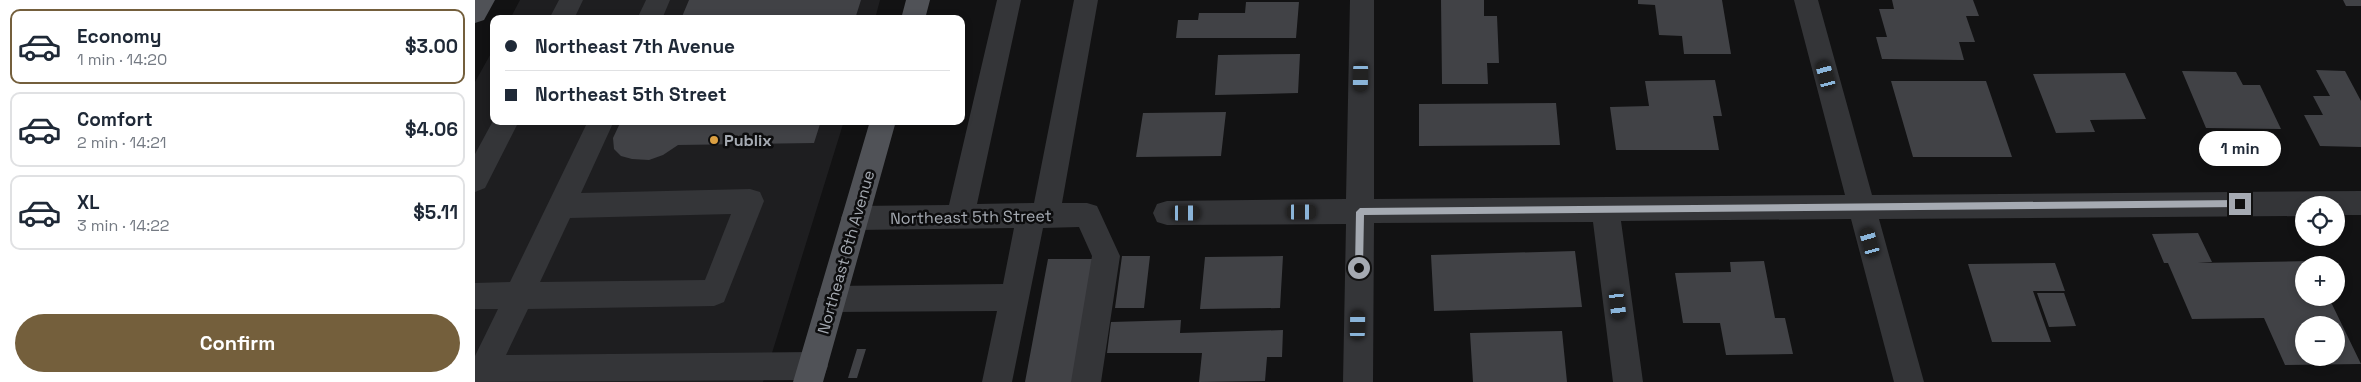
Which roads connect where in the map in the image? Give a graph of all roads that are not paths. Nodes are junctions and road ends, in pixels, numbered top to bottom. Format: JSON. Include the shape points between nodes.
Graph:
{"nodes":[{"id":1,"x":483,"y":0,"type":"edge"},
{"id":2,"x":571,"y":0,"type":"edge"},
{"id":3,"x":658,"y":0,"type":"edge"},
{"id":4,"x":918,"y":0,"type":"edge"},
{"id":5,"x":1009,"y":0,"type":"edge"},
{"id":6,"x":1085,"y":0,"type":"edge"},
{"id":7,"x":1362,"y":0,"type":"edge"},
{"id":8,"x":1806,"y":0,"type":"edge"},
{"id":9,"x":475,"y":13,"type":"edge"},
{"id":10,"x":563,"y":15,"type":"edge"},
{"id":11,"x":651,"y":15,"type":"edge"},
{"id":12,"x":914,"y":15,"type":"edge"},
{"id":13,"x":504,"y":125,"type":"edge"},
{"id":14,"x":599,"y":125,"type":"edge"},
{"id":15,"x":882,"y":125,"type":"edge"},
{"id":16,"x":475,"y":180,"type":"edge"},
{"id":17,"x":2360,"y":204,"type":"edge"},
{"id":18,"x":561,"y":206,"type":"junction"},
{"id":19,"x":1861,"y":207,"type":"junction"},
{"id":20,"x":1605,"y":209,"type":"junction"},
{"id":21,"x":1360,"y":212,"type":"junction"},
{"id":22,"x":1167,"y":213,"type":"dead end"},
{"id":23,"x":1038,"y":216,"type":"junction"},
{"id":24,"x":960,"y":217,"type":"junction"},
{"id":25,"x":855,"y":218,"type":"junction"},
{"id":26,"x":475,"y":296,"type":"edge"},
{"id":27,"x":519,"y":296,"type":"junction"},
{"id":28,"x":1014,"y":297,"type":"junction"},
{"id":29,"x":832,"y":299,"type":"junction"},
{"id":30,"x":483,"y":374,"type":"edge"},
{"id":31,"x":811,"y":374,"type":"edge"},
{"id":32,"x":997,"y":382,"type":"edge"},
{"id":33,"x":1086,"y":382,"type":"edge"},
{"id":34,"x":1358,"y":382,"type":"edge"},
{"id":35,"x":1629,"y":382,"type":"edge"},
{"id":36,"x":1909,"y":382,"type":"edge"}],
"edges":[{"from":1,"to":9,"type":"main road"},
{"from":2,"to":10,"type":"street"},
{"from":3,"to":11,"type":"street"},
{"from":4,"to":12,"type":"main road"},
{"from":5,"to":24,"type":"street"},
{"from":6,"to":23,"type":"street"},
{"from":7,"to":21,"type":"street"},
{"from":8,"to":19,"type":"street"},
{"from":13,"to":16,"type":"street"},
{"from":14,"to":18,"type":"street"},
{"from":15,"to":25,"type":"main road","name":"Northeast 6th Avenue"},
{"from":17,"to":19,"type":"street"},
{"from":18,"to":27,"type":"street"},
{"from":18,"to":27,"type":"street","via":[[750,201],[714,294]]},
{"from":19,"to":20,"type":"street"},
{"from":19,"to":36,"type":"street"},
{"from":20,"to":21,"type":"street"},
{"from":20,"to":35,"type":"street"},
{"from":21,"to":22,"type":"street"},
{"from":21,"to":34,"type":"street"},
{"from":23,"to":24,"type":"street","name":"Northeast 5th Street"},
{"from":23,"to":28,"type":"street"},
{"from":23,"to":33,"type":"street","name":"Northeast 5th Street","via":[[1087,215],[1105,256]]},
{"from":24,"to":25,"type":"street","name":"Northeast 5th Street"},
{"from":25,"to":29,"type":"main road","name":"Northeast 6th Avenue"},
{"from":26,"to":27,"type":"street"},
{"from":27,"to":30,"type":"street"},
{"from":28,"to":29,"type":"street"},
{"from":28,"to":32,"type":"street"},
{"from":29,"to":31,"type":"main road","name":"Northeast 6th Avenue"},
{"from":30,"to":31,"type":"street"}]}
